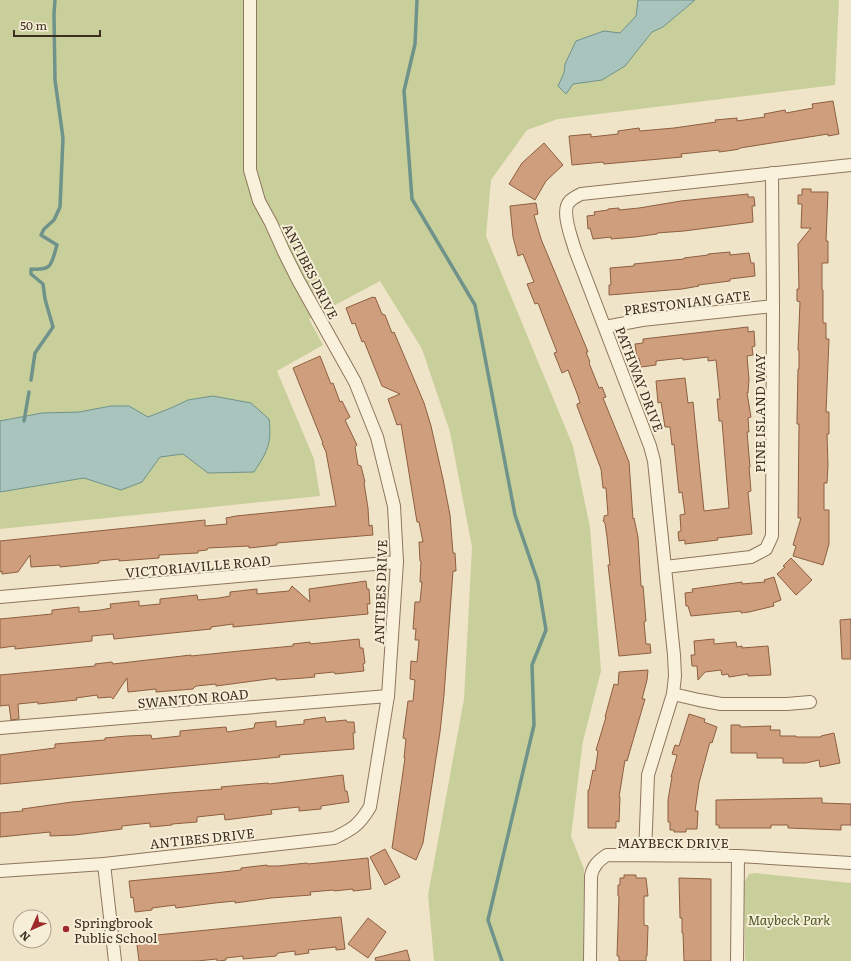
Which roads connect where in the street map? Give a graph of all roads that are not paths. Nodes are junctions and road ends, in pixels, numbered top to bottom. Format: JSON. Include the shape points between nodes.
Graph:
{"nodes":[{"id":1,"x":250,"y":0,"type":"edge"},
{"id":2,"x":851,"y":165,"type":"edge"},
{"id":3,"x":772,"y":173,"type":"junction"},
{"id":4,"x":773,"y":306,"type":"junction"},
{"id":5,"x":605,"y":327,"type":"junction"},
{"id":6,"x":398,"y":562,"type":"junction"},
{"id":7,"x":665,"y":567,"type":"junction"},
{"id":8,"x":0,"y":597,"type":"edge"},
{"id":9,"x":673,"y":694,"type":"junction"},
{"id":10,"x":388,"y":696,"type":"junction"},
{"id":11,"x":810,"y":702,"type":"dead end"},
{"id":12,"x":0,"y":728,"type":"edge"},
{"id":13,"x":645,"y":855,"type":"junction"},
{"id":14,"x":738,"y":856,"type":"junction"},
{"id":15,"x":104,"y":864,"type":"junction"},
{"id":16,"x":851,"y":864,"type":"edge"},
{"id":17,"x":0,"y":871,"type":"edge"},
{"id":18,"x":114,"y":961,"type":"edge"},
{"id":19,"x":590,"y":961,"type":"edge"},
{"id":20,"x":738,"y":961,"type":"edge"}],
"edges":[{"from":1,"to":6,"type":"street","name":"ANTIBES DRIVE","via":[[250,170],[259,201],[298,280],[354,382],[377,437],[394,506]]},
{"from":2,"to":3,"type":"street","name":"PATHWAY DRIVE"},
{"from":3,"to":4,"type":"street","name":"PINE ISLAND WAY"},
{"from":3,"to":5,"type":"street","name":"PATHWAY DRIVE","via":[[581,194],[569,202],[566,210],[569,230]]},
{"from":4,"to":5,"type":"street","name":"PRESTONIAN GATE","via":[[642,320]]},
{"from":4,"to":7,"type":"street","name":"PINE ISLAND WAY","via":[[770,541],[766,549],[751,557]]},
{"from":5,"to":7,"type":"street","name":"PATHWAY DRIVE","via":[[654,461]]},
{"from":6,"to":8,"type":"street","name":"VICTORIAVILLE ROAD"},
{"from":6,"to":10,"type":"street","name":"ANTIBES DRIVE"},
{"from":7,"to":9,"type":"street","name":"PATHWAY DRIVE","via":[[674,655]]},
{"from":9,"to":11,"type":"street","via":[[726,704]]},
{"from":9,"to":13,"type":"street","name":"PATHWAY DRIVE","via":[[648,774]]},
{"from":10,"to":12,"type":"street","name":"SWANTON ROAD"},
{"from":10,"to":15,"type":"street","name":"ANTIBES DRIVE","via":[[370,807],[361,821],[349,831],[334,838]]},
{"from":13,"to":14,"type":"street","name":"MAYBECK DRIVE"},
{"from":13,"to":19,"type":"street","name":"MAYBECK DRIVE","via":[[607,856],[596,863],[592,870]]},
{"from":14,"to":16,"type":"street","name":"MAYBECK DRIVE"},
{"from":14,"to":20,"type":"street"},
{"from":15,"to":17,"type":"street","name":"ANTIBES DRIVE"},
{"from":15,"to":18,"type":"street"}]}
